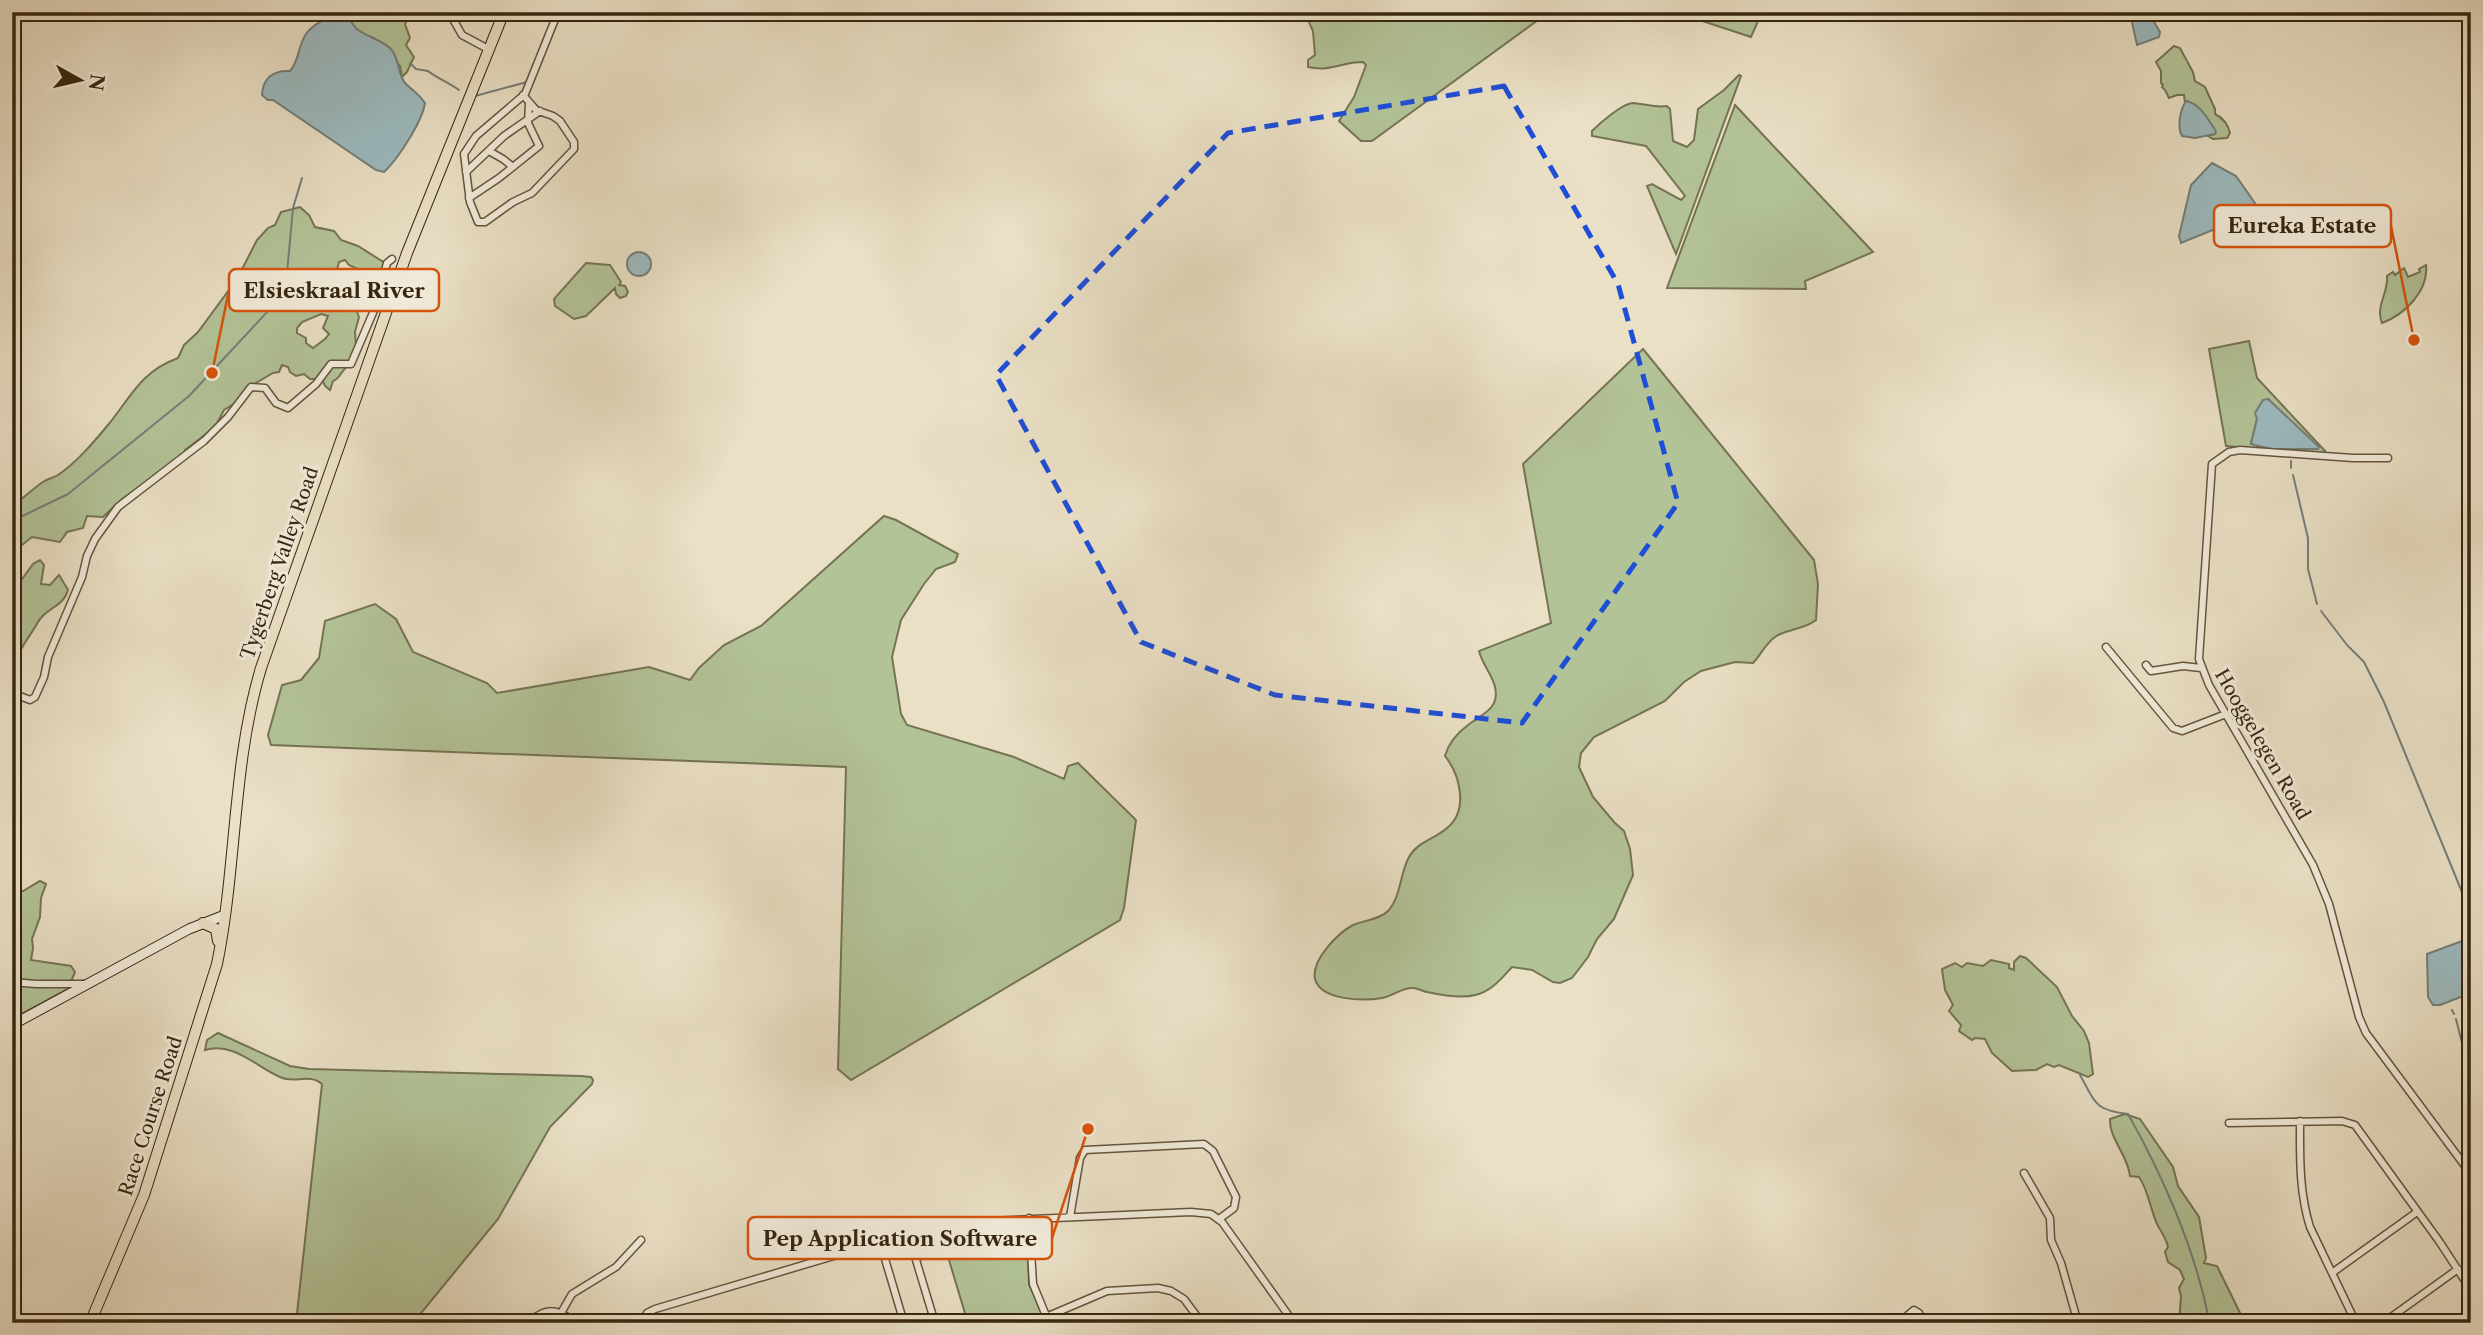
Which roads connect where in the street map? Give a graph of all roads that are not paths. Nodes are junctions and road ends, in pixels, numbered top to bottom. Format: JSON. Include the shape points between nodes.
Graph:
{"nodes":[{"id":1,"x":449,"y":12,"type":"edge"},
{"id":2,"x":504,"y":12,"type":"edge"},
{"id":3,"x":558,"y":12,"type":"edge"},
{"id":4,"x":488,"y":49,"type":"junction"},
{"id":5,"x":523,"y":95,"type":"junction"},
{"id":6,"x":529,"y":104,"type":"junction"},
{"id":7,"x":540,"y":111,"type":"junction"},
{"id":8,"x":527,"y":118,"type":"junction"},
{"id":9,"x":448,"y":146,"type":"junction"},
{"id":10,"x":489,"y":151,"type":"junction"},
{"id":11,"x":464,"y":154,"type":"junction"},
{"id":12,"x":513,"y":167,"type":"junction"},
{"id":13,"x":466,"y":172,"type":"junction"},
{"id":14,"x":470,"y":198,"type":"junction"},
{"id":15,"x":392,"y":259,"type":"dead end"},
{"id":16,"x":2388,"y":458,"type":"dead end"},
{"id":17,"x":2106,"y":648,"type":"dead end"},
{"id":18,"x":2146,"y":665,"type":"dead end"},
{"id":19,"x":2201,"y":668,"type":"junction"},
{"id":20,"x":12,"y":693,"type":"edge"},
{"id":21,"x":2227,"y":714,"type":"junction"},
{"id":22,"x":225,"y":915,"type":"junction"},
{"id":23,"x":203,"y":923,"type":"junction"},
{"id":24,"x":219,"y":956,"type":"junction"},
{"id":25,"x":12,"y":982,"type":"edge"},
{"id":26,"x":86,"y":984,"type":"junction"},
{"id":27,"x":12,"y":1025,"type":"edge"},
{"id":28,"x":2300,"y":1121,"type":"junction"},
{"id":29,"x":2229,"y":1122,"type":"dead end"},
{"id":30,"x":2024,"y":1173,"type":"dead end"},
{"id":31,"x":2471,"y":1174,"type":"edge"},
{"id":32,"x":2417,"y":1212,"type":"junction"},
{"id":33,"x":1070,"y":1217,"type":"junction"},
{"id":34,"x":1029,"y":1218,"type":"junction"},
{"id":35,"x":1219,"y":1219,"type":"junction"},
{"id":36,"x":641,"y":1240,"type":"dead end"},
{"id":37,"x":880,"y":1242,"type":"junction"},
{"id":38,"x":937,"y":1251,"type":"dead end"},
{"id":39,"x":2458,"y":1269,"type":"junction"},
{"id":40,"x":2332,"y":1273,"type":"junction"},
{"id":41,"x":2471,"y":1290,"type":"edge"},
{"id":42,"x":561,"y":1313,"type":"junction"},
{"id":43,"x":1047,"y":1320,"type":"edge"},
{"id":44,"x":90,"y":1323,"type":"edge"},
{"id":45,"x":525,"y":1323,"type":"edge"},
{"id":46,"x":578,"y":1323,"type":"edge"},
{"id":47,"x":640,"y":1323,"type":"edge"},
{"id":48,"x":903,"y":1323,"type":"edge"},
{"id":49,"x":935,"y":1323,"type":"edge"},
{"id":50,"x":1202,"y":1323,"type":"edge"},
{"id":51,"x":1294,"y":1323,"type":"edge"},
{"id":52,"x":1912,"y":1323,"type":"edge"},
{"id":53,"x":1922,"y":1323,"type":"edge"},
{"id":54,"x":2078,"y":1323,"type":"edge"},
{"id":55,"x":2356,"y":1323,"type":"edge"},
{"id":56,"x":2384,"y":1323,"type":"edge"}],
"edges":[{"from":1,"to":4,"type":"street","via":[[462,35]]},
{"from":2,"to":4,"type":"main road","name":"Tygerberg Valley Road"},
{"from":3,"to":5,"type":"street"},
{"from":4,"to":9,"type":"main road","name":"Tygerberg Valley Road"},
{"from":5,"to":6,"type":"street"},
{"from":5,"to":11,"type":"street","via":[[487,125]]},
{"from":6,"to":7,"type":"street"},
{"from":6,"to":8,"type":"street"},
{"from":7,"to":8,"type":"street"},
{"from":7,"to":14,"type":"street","via":[[564,125],[575,144],[573,152],[532,193],[485,222],[477,220]]},
{"from":8,"to":10,"type":"street"},
{"from":8,"to":12,"type":"street","via":[[539,145]]},
{"from":9,"to":11,"type":"street"},
{"from":9,"to":22,"type":"main road","name":"Tygerberg Valley Road","via":[[258,676],[244,738]]},
{"from":10,"to":12,"type":"street"},
{"from":10,"to":13,"type":"street"},
{"from":11,"to":13,"type":"street"},
{"from":12,"to":14,"type":"street"},
{"from":13,"to":14,"type":"street"},
{"from":15,"to":20,"type":"street","via":[[351,364],[331,364],[288,408],[276,403],[265,388],[251,387],[204,441],[118,507],[91,545],[34,698]]},
{"from":16,"to":19,"type":"street","name":"Hooggelegen Road","via":[[2240,450],[2211,464],[2199,633]]},
{"from":17,"to":21,"type":"street","via":[[2173,728],[2182,731]]},
{"from":18,"to":19,"type":"street","via":[[2150,671]]},
{"from":19,"to":21,"type":"street","name":"Hooggelegen Road"},
{"from":21,"to":31,"type":"street","name":"Hooggelegen Road","via":[[2314,865],[2366,1033]]},
{"from":22,"to":23,"type":"main road"},
{"from":22,"to":24,"type":"main road","name":"Race Course Road"},
{"from":23,"to":24,"type":"main road","via":[[217,931]]},
{"from":23,"to":26,"type":"main road"},
{"from":24,"to":44,"type":"main road","name":"Race Course Road","via":[[141,1204]]},
{"from":25,"to":26,"type":"street"},
{"from":26,"to":27,"type":"main road"},
{"from":28,"to":29,"type":"street"},
{"from":28,"to":32,"type":"street","via":[[2355,1125]]},
{"from":28,"to":40,"type":"street","via":[[2303,1201]]},
{"from":30,"to":54,"type":"street","via":[[2050,1218],[2051,1240]]},
{"from":32,"to":39,"type":"street"},
{"from":32,"to":40,"type":"street"},
{"from":33,"to":34,"type":"street"},
{"from":33,"to":35,"type":"street","via":[[1191,1212]]},
{"from":33,"to":35,"type":"street","via":[[1085,1150],[1204,1144],[1213,1151],[1237,1197],[1234,1208]]},
{"from":34,"to":37,"type":"street","via":[[945,1223]]},
{"from":34,"to":43,"type":"street","via":[[1032,1284]]},
{"from":35,"to":51,"type":"street"},
{"from":36,"to":42,"type":"street","via":[[616,1267],[572,1294]]},
{"from":37,"to":47,"type":"street","via":[[655,1309]]},
{"from":37,"to":48,"type":"street"},
{"from":38,"to":49,"type":"street","via":[[916,1260]]},
{"from":39,"to":41,"type":"street"},
{"from":39,"to":56,"type":"street"},
{"from":40,"to":55,"type":"street"},
{"from":42,"to":45,"type":"street","via":[[547,1310]]},
{"from":42,"to":46,"type":"street"},
{"from":43,"to":50,"type":"street","via":[[1107,1292],[1158,1288],[1184,1299]]},
{"from":52,"to":53,"type":"street","via":[[1908,1315],[1913,1310]]}]}
